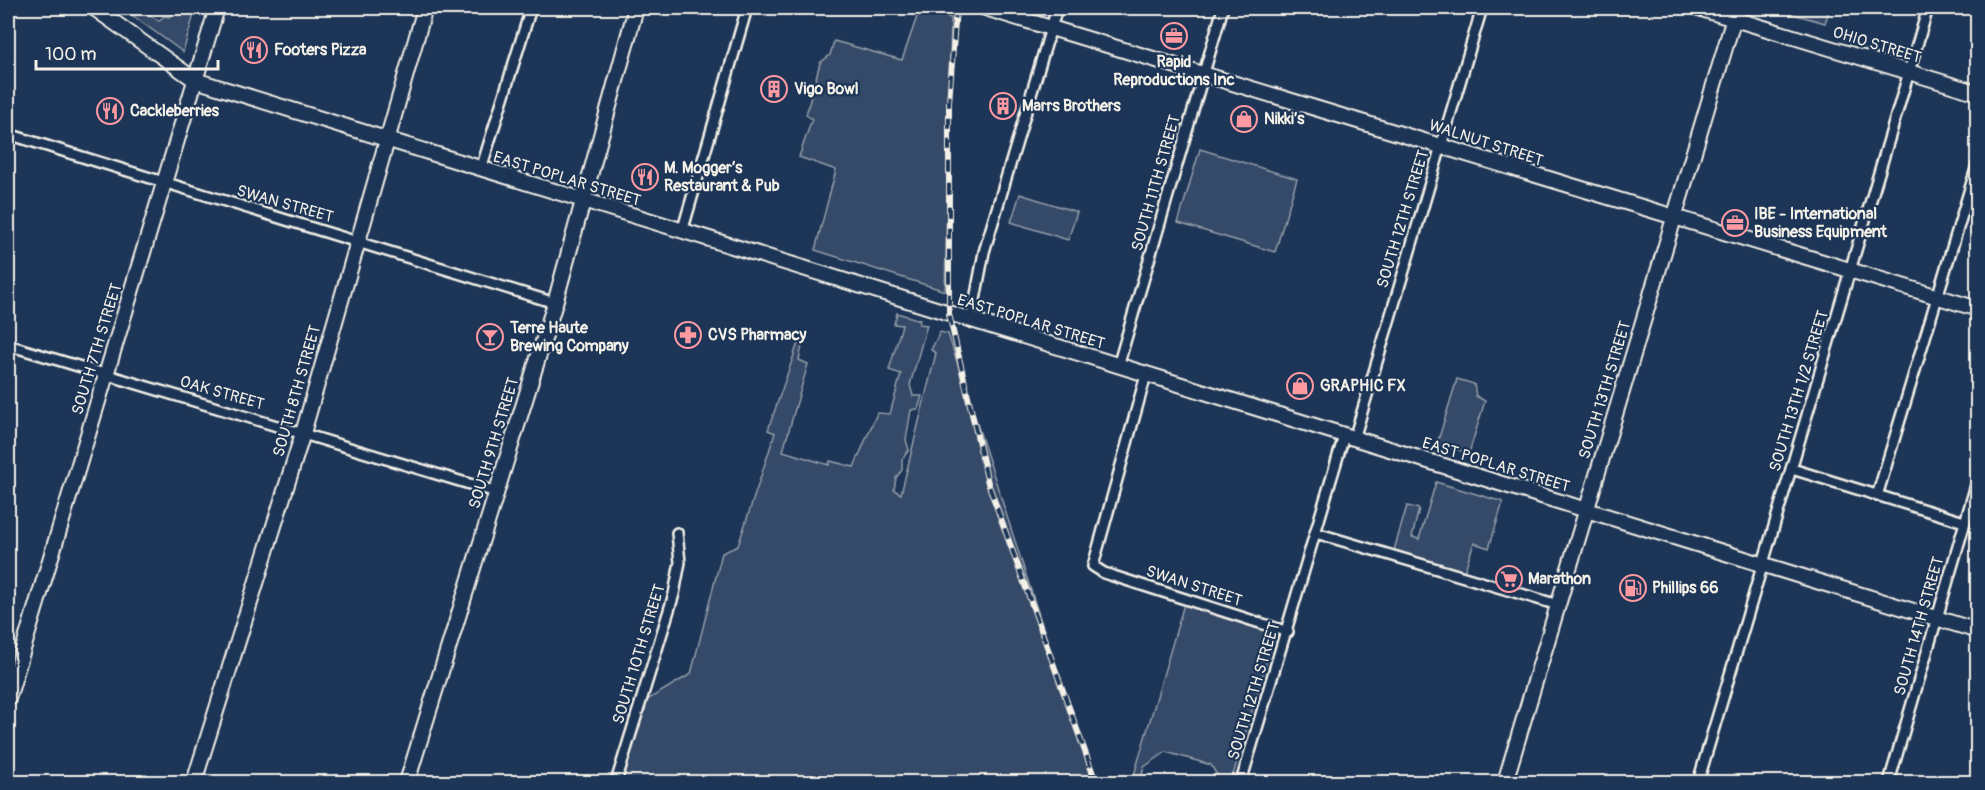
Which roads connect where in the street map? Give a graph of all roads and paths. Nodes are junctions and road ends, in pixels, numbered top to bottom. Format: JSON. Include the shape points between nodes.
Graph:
{"nodes":[{"id":1,"x":94,"y":8,"type":"edge"},
{"id":2,"x":217,"y":8,"type":"edge"},
{"id":3,"x":425,"y":8,"type":"edge"},
{"id":4,"x":531,"y":8,"type":"edge"},
{"id":5,"x":636,"y":8,"type":"edge"},
{"id":6,"x":747,"y":8,"type":"edge"},
{"id":7,"x":985,"y":8,"type":"edge"},
{"id":8,"x":1056,"y":8,"type":"edge"},
{"id":9,"x":1223,"y":8,"type":"edge"},
{"id":10,"x":1482,"y":8,"type":"edge"},
{"id":11,"x":1698,"y":8,"type":"edge"},
{"id":12,"x":1928,"y":8,"type":"edge"},
{"id":13,"x":1736,"y":13,"type":"edge"},
{"id":14,"x":1051,"y":27,"type":"junction"},
{"id":15,"x":1908,"y":72,"type":"junction"},
{"id":16,"x":1204,"y":73,"type":"junction"},
{"id":17,"x":195,"y":80,"type":"junction"},
{"id":18,"x":1977,"y":93,"type":"edge"},
{"id":19,"x":8,"y":134,"type":"edge"},
{"id":20,"x":386,"y":141,"type":"junction"},
{"id":21,"x":1440,"y":145,"type":"junction"},
{"id":22,"x":1977,"y":162,"type":"edge"},
{"id":23,"x":481,"y":169,"type":"junction"},
{"id":24,"x":164,"y":184,"type":"junction"},
{"id":25,"x":583,"y":201,"type":"junction"},
{"id":26,"x":1673,"y":218,"type":"junction"},
{"id":27,"x":682,"y":232,"type":"junction"},
{"id":28,"x":358,"y":242,"type":"junction"},
{"id":29,"x":1850,"y":271,"type":"junction"},
{"id":30,"x":1938,"y":298,"type":"junction"},
{"id":31,"x":555,"y":303,"type":"junction"},
{"id":32,"x":1977,"y":309,"type":"edge"},
{"id":33,"x":971,"y":321,"type":"junction"},
{"id":34,"x":8,"y":345,"type":"edge"},
{"id":35,"x":1118,"y":366,"type":"junction"},
{"id":36,"x":106,"y":375,"type":"junction"},
{"id":37,"x":1146,"y":375,"type":"junction"},
{"id":38,"x":303,"y":433,"type":"junction"},
{"id":39,"x":1349,"y":438,"type":"junction"},
{"id":40,"x":1792,"y":469,"type":"junction"},
{"id":41,"x":1977,"y":478,"type":"edge"},
{"id":42,"x":496,"y":492,"type":"junction"},
{"id":43,"x":1877,"y":495,"type":"junction"},
{"id":44,"x":1586,"y":510,"type":"junction"},
{"id":45,"x":1964,"y":522,"type":"junction"},
{"id":46,"x":677,"y":533,"type":"dead end"},
{"id":47,"x":1316,"y":533,"type":"junction"},
{"id":48,"x":1762,"y":565,"type":"junction"},
{"id":49,"x":1558,"y":605,"type":"junction"},
{"id":50,"x":1936,"y":618,"type":"junction"},
{"id":51,"x":1977,"y":631,"type":"edge"},
{"id":52,"x":1288,"y":632,"type":"junction"},
{"id":53,"x":8,"y":699,"type":"edge"},
{"id":54,"x":194,"y":783,"type":"edge"},
{"id":55,"x":407,"y":783,"type":"edge"},
{"id":56,"x":616,"y":783,"type":"edge"},
{"id":57,"x":1241,"y":783,"type":"edge"},
{"id":58,"x":1505,"y":783,"type":"edge"},
{"id":59,"x":1698,"y":783,"type":"edge"},
{"id":60,"x":1889,"y":783,"type":"edge"}],
"edges":[{"from":1,"to":17,"type":"main road","name":"EAST POPLAR STREET"},
{"from":2,"to":17,"type":"main road","name":"SOUTH 7TH STREET"},
{"from":3,"to":20,"type":"main road","name":"SOUTH 8TH STREET"},
{"from":4,"to":23,"type":"street"},
{"from":5,"to":25,"type":"main road","name":"SOUTH 9TH STREET"},
{"from":6,"to":27,"type":"street"},
{"from":7,"to":14,"type":"main road","name":"WALNUT STREET"},
{"from":8,"to":14,"type":"street"},
{"from":9,"to":16,"type":"street","name":"SOUTH 11TH STREET"},
{"from":10,"to":21,"type":"street","name":"SOUTH 12TH STREET"},
{"from":11,"to":13,"type":"main road","name":"OHIO STREET"},
{"from":12,"to":15,"type":"street","name":"SOUTH 13TH 1/2 STREET"},
{"from":13,"to":15,"type":"main road","name":"OHIO STREET"},
{"from":13,"to":26,"type":"main road","name":"SOUTH 13TH STREET"},
{"from":14,"to":16,"type":"main road","name":"WALNUT STREET"},
{"from":14,"to":33,"type":"street","via":[[984,252]]},
{"from":15,"to":18,"type":"main road","name":"OHIO STREET"},
{"from":15,"to":29,"type":"street","name":"SOUTH 13TH 1/2 STREET"},
{"from":16,"to":21,"type":"main road","name":"WALNUT STREET"},
{"from":16,"to":35,"type":"street","name":"SOUTH 11TH STREET"},
{"from":17,"to":20,"type":"main road","name":"EAST POPLAR STREET"},
{"from":17,"to":24,"type":"main road","name":"SOUTH 7TH STREET"},
{"from":19,"to":24,"type":"street","name":"SWAN STREET"},
{"from":20,"to":23,"type":"main road","name":"EAST POPLAR STREET"},
{"from":20,"to":28,"type":"main road","name":"SOUTH 8TH STREET"},
{"from":21,"to":26,"type":"main road","name":"WALNUT STREET"},
{"from":21,"to":39,"type":"street","name":"SOUTH 12TH STREET"},
{"from":22,"to":30,"type":"street"},
{"from":23,"to":25,"type":"main road","name":"EAST POPLAR STREET"},
{"from":24,"to":28,"type":"street","name":"SWAN STREET"},
{"from":24,"to":36,"type":"main road","name":"SOUTH 7TH STREET"},
{"from":25,"to":27,"type":"main road","name":"EAST POPLAR STREET"},
{"from":25,"to":31,"type":"main road","name":"SOUTH 9TH STREET"},
{"from":26,"to":29,"type":"main road","name":"WALNUT STREET"},
{"from":26,"to":44,"type":"main road","name":"SOUTH 13TH STREET"},
{"from":27,"to":33,"type":"main road","name":"EAST POPLAR STREET"},
{"from":28,"to":31,"type":"street","name":"SWAN STREET"},
{"from":28,"to":38,"type":"main road","name":"SOUTH 8TH STREET"},
{"from":29,"to":30,"type":"main road","name":"WALNUT STREET"},
{"from":29,"to":40,"type":"street","name":"SOUTH 13TH 1/2 STREET"},
{"from":30,"to":32,"type":"main road","name":"WALNUT STREET"},
{"from":30,"to":43,"type":"street"},
{"from":31,"to":42,"type":"main road","name":"SOUTH 9TH STREET"},
{"from":33,"to":35,"type":"main road","name":"EAST POPLAR STREET"},
{"from":34,"to":36,"type":"street","name":"OAK STREET"},
{"from":35,"to":37,"type":"main road","name":"EAST POPLAR STREET"},
{"from":36,"to":38,"type":"street","name":"OAK STREET"},
{"from":36,"to":53,"type":"main road","name":"SOUTH 7TH STREET"},
{"from":37,"to":39,"type":"main road","name":"EAST POPLAR STREET"},
{"from":37,"to":52,"type":"street","name":"SWAN STREET","via":[[1093,566],[1104,573]]},
{"from":38,"to":42,"type":"street","name":"OAK STREET"},
{"from":38,"to":54,"type":"main road","name":"SOUTH 8TH STREET"},
{"from":39,"to":44,"type":"main road","name":"EAST POPLAR STREET"},
{"from":39,"to":47,"type":"street","name":"SOUTH 12TH STREET"},
{"from":40,"to":43,"type":"street"},
{"from":40,"to":48,"type":"street","name":"SOUTH 13TH 1/2 STREET"},
{"from":41,"to":45,"type":"street","name":"SOUTH 14TH STREET"},
{"from":42,"to":55,"type":"main road","name":"SOUTH 9TH STREET"},
{"from":43,"to":45,"type":"street"},
{"from":44,"to":48,"type":"main road","name":"EAST POPLAR STREET"},
{"from":44,"to":49,"type":"main road","name":"SOUTH 13TH STREET"},
{"from":45,"to":50,"type":"street","name":"SOUTH 14TH STREET"},
{"from":46,"to":56,"type":"street","name":"SOUTH 10TH STREET","via":[[680,562],[674,594]]},
{"from":47,"to":49,"type":"street"},
{"from":47,"to":52,"type":"street","name":"SOUTH 12TH STREET"},
{"from":48,"to":50,"type":"main road","name":"EAST POPLAR STREET"},
{"from":48,"to":59,"type":"street","name":"SOUTH 13TH 1/2 STREET"},
{"from":49,"to":58,"type":"main road","name":"SOUTH 13TH STREET"},
{"from":50,"to":51,"type":"main road","name":"EAST POPLAR STREET"},
{"from":50,"to":60,"type":"street","name":"SOUTH 14TH STREET"},
{"from":52,"to":57,"type":"street","name":"SOUTH 12TH STREET"}]}
